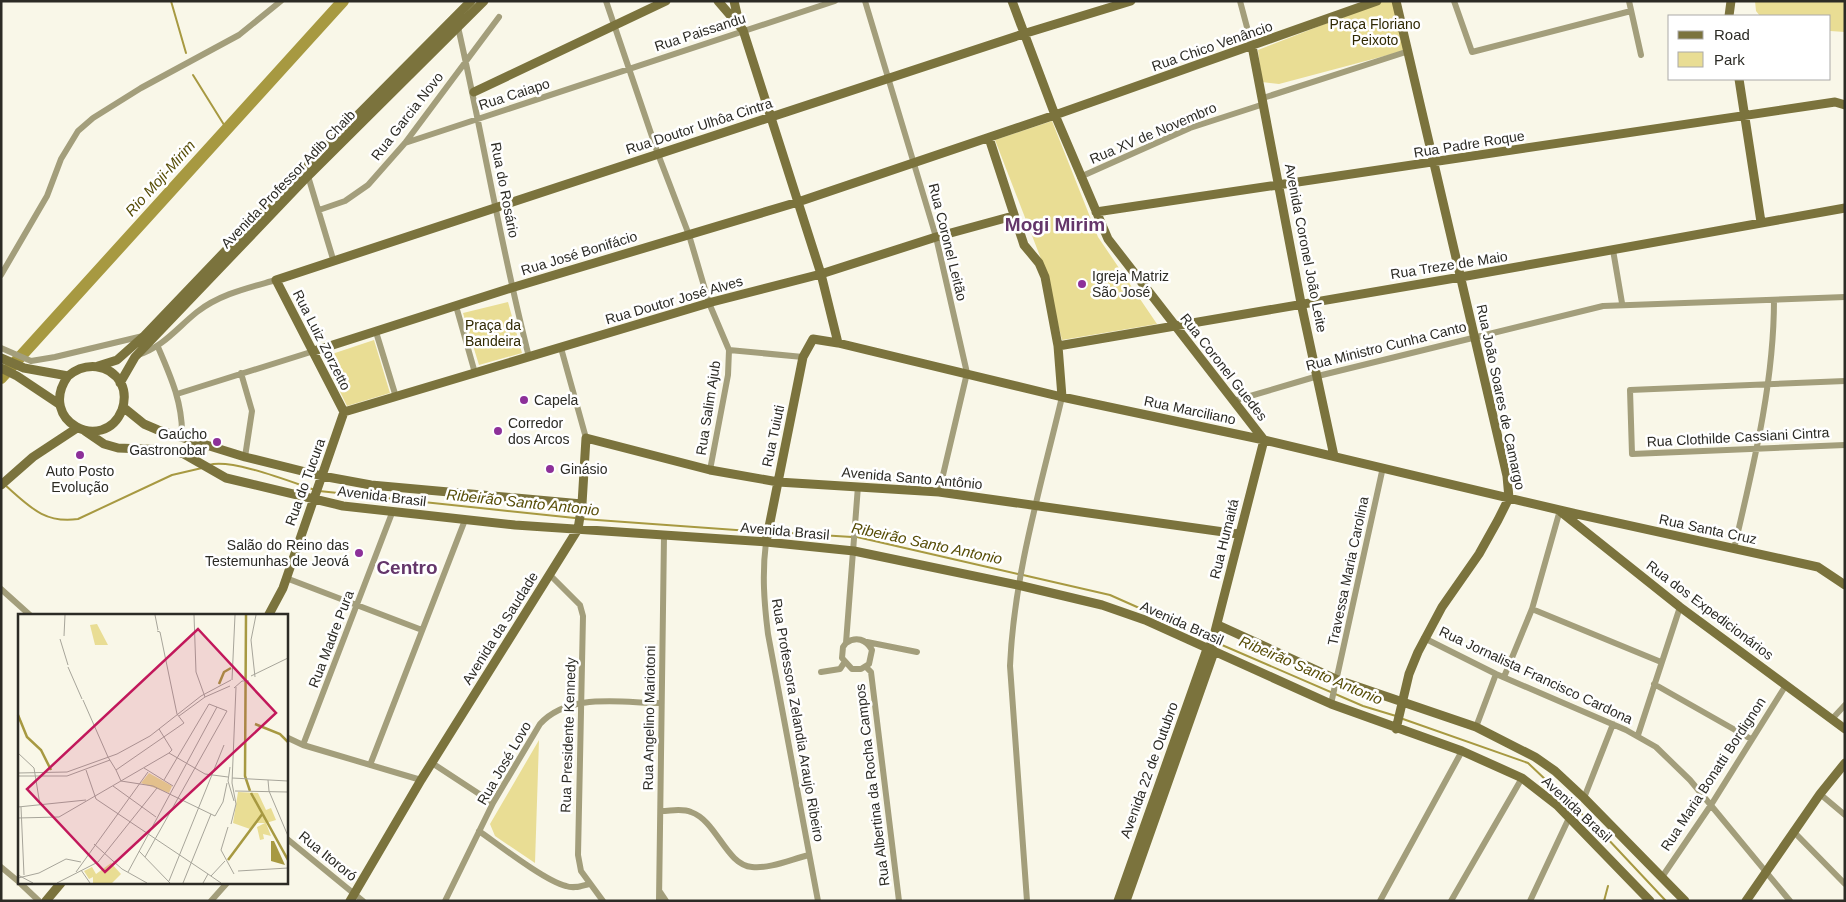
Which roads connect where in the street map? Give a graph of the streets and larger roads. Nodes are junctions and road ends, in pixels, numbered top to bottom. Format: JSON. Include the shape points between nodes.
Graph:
{"nodes":[{"id":1,"x":280,"y":1,"type":"edge"},
{"id":2,"x":471,"y":1,"type":"edge"},
{"id":3,"x":484,"y":1,"type":"edge"},
{"id":4,"x":606,"y":1,"type":"edge"},
{"id":5,"x":666,"y":1,"type":"edge"},
{"id":6,"x":718,"y":1,"type":"edge"},
{"id":7,"x":734,"y":1,"type":"edge"},
{"id":8,"x":835,"y":1,"type":"edge"},
{"id":9,"x":865,"y":1,"type":"edge"},
{"id":10,"x":1012,"y":1,"type":"edge"},
{"id":11,"x":1132,"y":1,"type":"edge"},
{"id":12,"x":1240,"y":1,"type":"edge"},
{"id":13,"x":1377,"y":1,"type":"edge"},
{"id":14,"x":1396,"y":1,"type":"edge"},
{"id":15,"x":1454,"y":1,"type":"edge"},
{"id":16,"x":1629,"y":1,"type":"edge"},
{"id":17,"x":1731,"y":1,"type":"edge"},
{"id":18,"x":1631,"y":11,"type":"junction"},
{"id":19,"x":1729,"y":15,"type":"edge"},
{"id":20,"x":499,"y":17,"type":"dead end"},
{"id":21,"x":615,"y":26,"type":"junction"},
{"id":22,"x":458,"y":27,"type":"junction"},
{"id":23,"x":741,"y":27,"type":"junction"},
{"id":24,"x":1023,"y":34,"type":"junction"},
{"id":25,"x":1252,"y":46,"type":"junction"},
{"id":26,"x":1409,"y":51,"type":"junction"},
{"id":27,"x":1641,"y":55,"type":"dead end"},
{"id":28,"x":466,"y":60,"type":"junction"},
{"id":29,"x":630,"y":68,"type":"junction"},
{"id":30,"x":889,"y":79,"type":"junction"},
{"id":31,"x":1739,"y":80,"type":"edge"},
{"id":32,"x":474,"y":92,"type":"junction"},
{"id":33,"x":1263,"y":101,"type":"junction"},
{"id":34,"x":1845,"y":105,"type":"edge"},
{"id":35,"x":1055,"y":115,"type":"junction"},
{"id":36,"x":1745,"y":116,"type":"junction"},
{"id":37,"x":772,"y":117,"type":"junction"},
{"id":38,"x":479,"y":118,"type":"junction"},
{"id":39,"x":989,"y":138,"type":"junction"},
{"id":40,"x":405,"y":142,"type":"junction"},
{"id":41,"x":658,"y":154,"type":"junction"},
{"id":42,"x":914,"y":163,"type":"junction"},
{"id":43,"x":1435,"y":163,"type":"junction"},
{"id":44,"x":308,"y":176,"type":"junction"},
{"id":45,"x":1080,"y":177,"type":"junction"},
{"id":46,"x":1280,"y":185,"type":"junction"},
{"id":47,"x":798,"y":202,"type":"junction"},
{"id":48,"x":496,"y":207,"type":"junction"},
{"id":49,"x":1845,"y":208,"type":"edge"},
{"id":50,"x":319,"y":210,"type":"junction"},
{"id":51,"x":1096,"y":212,"type":"junction"},
{"id":52,"x":1013,"y":216,"type":"junction"},
{"id":53,"x":1761,"y":222,"type":"junction"},
{"id":54,"x":689,"y":235,"type":"junction"},
{"id":55,"x":936,"y":237,"type":"junction"},
{"id":56,"x":1613,"y":250,"type":"junction"},
{"id":57,"x":333,"y":259,"type":"junction"},
{"id":58,"x":821,"y":274,"type":"junction"},
{"id":59,"x":1,"y":275,"type":"edge"},
{"id":60,"x":1461,"y":277,"type":"junction"},
{"id":61,"x":276,"y":280,"type":"junction"},
{"id":62,"x":511,"y":288,"type":"junction"},
{"id":63,"x":1845,"y":297,"type":"edge"},
{"id":64,"x":1774,"y":300,"type":"junction"},
{"id":65,"x":710,"y":303,"type":"junction"},
{"id":66,"x":1622,"y":303,"type":"junction"},
{"id":67,"x":1301,"y":304,"type":"junction"},
{"id":68,"x":456,"y":306,"type":"junction"},
{"id":69,"x":1174,"y":326,"type":"junction"},
{"id":70,"x":376,"y":332,"type":"junction"},
{"id":71,"x":144,"y":336,"type":"junction"},
{"id":72,"x":1475,"y":336,"type":"junction"},
{"id":73,"x":813,"y":339,"type":"joint"},
{"id":74,"x":838,"y":343,"type":"junction"},
{"id":75,"x":1058,"y":346,"type":"junction"},
{"id":76,"x":158,"y":347,"type":"junction"},
{"id":77,"x":1,"y":348,"type":"edge"},
{"id":78,"x":561,"y":348,"type":"junction"},
{"id":79,"x":729,"y":350,"type":"junction"},
{"id":80,"x":314,"y":351,"type":"junction"},
{"id":81,"x":135,"y":357,"type":"junction"},
{"id":82,"x":529,"y":357,"type":"junction"},
{"id":83,"x":803,"y":357,"type":"junction"},
{"id":84,"x":2,"y":362,"type":"edge"},
{"id":85,"x":27,"y":364,"type":"junction"},
{"id":86,"x":98,"y":366,"type":"junction"},
{"id":87,"x":475,"y":373,"type":"junction"},
{"id":88,"x":967,"y":373,"type":"junction"},
{"id":89,"x":241,"y":374,"type":"junction"},
{"id":90,"x":68,"y":376,"type":"junction"},
{"id":91,"x":1318,"y":376,"type":"junction"},
{"id":92,"x":1845,"y":381,"type":"edge"},
{"id":93,"x":120,"y":383,"type":"junction"},
{"id":94,"x":1766,"y":384,"type":"junction"},
{"id":95,"x":177,"y":394,"type":"junction"},
{"id":96,"x":396,"y":397,"type":"junction"},
{"id":97,"x":1062,"y":397,"type":"junction"},
{"id":98,"x":1233,"y":401,"type":"junction"},
{"id":99,"x":59,"y":404,"type":"junction"},
{"id":100,"x":123,"y":407,"type":"junction"},
{"id":101,"x":344,"y":412,"type":"junction"},
{"id":102,"x":81,"y":429,"type":"junction"},
{"id":103,"x":182,"y":437,"type":"junction"},
{"id":104,"x":586,"y":438,"type":"junction"},
{"id":105,"x":1264,"y":440,"type":"junction"},
{"id":106,"x":1845,"y":444,"type":"edge"},
{"id":107,"x":1758,"y":447,"type":"junction"},
{"id":108,"x":1334,"y":456,"type":"junction"},
{"id":109,"x":245,"y":457,"type":"junction"},
{"id":110,"x":1383,"y":467,"type":"junction"},
{"id":111,"x":710,"y":470,"type":"junction"},
{"id":112,"x":321,"y":478,"type":"junction"},
{"id":113,"x":778,"y":482,"type":"junction"},
{"id":114,"x":1,"y":485,"type":"edge"},
{"id":115,"x":858,"y":486,"type":"junction"},
{"id":116,"x":938,"y":492,"type":"junction"},
{"id":117,"x":314,"y":498,"type":"junction"},
{"id":118,"x":1509,"y":498,"type":"junction"},
{"id":119,"x":1037,"y":506,"type":"junction"},
{"id":120,"x":582,"y":507,"type":"junction"},
{"id":121,"x":1560,"y":510,"type":"junction"},
{"id":122,"x":392,"y":513,"type":"junction"},
{"id":123,"x":465,"y":520,"type":"junction"},
{"id":124,"x":579,"y":525,"type":"junction"},
{"id":125,"x":1238,"y":534,"type":"junction"},
{"id":126,"x":664,"y":536,"type":"junction"},
{"id":127,"x":767,"y":538,"type":"junction"},
{"id":128,"x":854,"y":546,"type":"junction"},
{"id":129,"x":1734,"y":549,"type":"junction"},
{"id":130,"x":550,"y":575,"type":"junction"},
{"id":131,"x":286,"y":578,"type":"junction"},
{"id":132,"x":1019,"y":582,"type":"junction"},
{"id":133,"x":1845,"y":585,"type":"edge"},
{"id":134,"x":1,"y":590,"type":"edge"},
{"id":135,"x":358,"y":606,"type":"junction"},
{"id":136,"x":1680,"y":607,"type":"junction"},
{"id":137,"x":1532,"y":609,"type":"junction"},
{"id":138,"x":29,"y":614,"type":"edge"},
{"id":139,"x":269,"y":614,"type":"edge"},
{"id":140,"x":1216,"y":629,"type":"junction"},
{"id":141,"x":422,"y":630,"type":"junction"},
{"id":142,"x":1424,"y":638,"type":"junction"},
{"id":143,"x":866,"y":642,"type":"junction"},
{"id":144,"x":846,"y":643,"type":"junction"},
{"id":145,"x":1211,"y":648,"type":"junction"},
{"id":146,"x":917,"y":652,"type":"dead end"},
{"id":147,"x":844,"y":662,"type":"junction"},
{"id":148,"x":1661,"y":662,"type":"junction"},
{"id":149,"x":866,"y":667,"type":"junction"},
{"id":150,"x":821,"y":672,"type":"dead end"},
{"id":151,"x":1496,"y":674,"type":"junction"},
{"id":152,"x":1504,"y":677,"type":"junction"},
{"id":153,"x":1336,"y":684,"type":"junction"},
{"id":154,"x":1654,"y":684,"type":"junction"},
{"id":155,"x":1786,"y":685,"type":"junction"},
{"id":156,"x":1332,"y":702,"type":"junction"},
{"id":157,"x":581,"y":703,"type":"junction"},
{"id":158,"x":661,"y":703,"type":"junction"},
{"id":159,"x":1845,"y":704,"type":"edge"},
{"id":160,"x":1401,"y":706,"type":"junction"},
{"id":161,"x":1832,"y":719,"type":"junction"},
{"id":162,"x":1612,"y":724,"type":"junction"},
{"id":163,"x":1397,"y":725,"type":"junction"},
{"id":164,"x":1476,"y":727,"type":"junction"},
{"id":165,"x":1845,"y":729,"type":"edge"},
{"id":166,"x":1638,"y":735,"type":"junction"},
{"id":167,"x":288,"y":738,"type":"edge"},
{"id":168,"x":1751,"y":739,"type":"junction"},
{"id":169,"x":303,"y":745,"type":"junction"},
{"id":170,"x":1462,"y":751,"type":"junction"},
{"id":171,"x":432,"y":763,"type":"junction"},
{"id":172,"x":1845,"y":763,"type":"edge"},
{"id":173,"x":370,"y":765,"type":"junction"},
{"id":174,"x":1522,"y":778,"type":"junction"},
{"id":175,"x":421,"y":780,"type":"junction"},
{"id":176,"x":1820,"y":794,"type":"junction"},
{"id":177,"x":1584,"y":798,"type":"junction"},
{"id":178,"x":494,"y":803,"type":"junction"},
{"id":179,"x":1711,"y":805,"type":"junction"},
{"id":180,"x":661,"y":812,"type":"junction"},
{"id":181,"x":1845,"y":815,"type":"edge"},
{"id":182,"x":1569,"y":818,"type":"junction"},
{"id":183,"x":479,"y":831,"type":"junction"},
{"id":184,"x":1793,"y":831,"type":"junction"},
{"id":185,"x":288,"y":840,"type":"edge"},
{"id":186,"x":809,"y":855,"type":"junction"},
{"id":187,"x":1,"y":867,"type":"edge"},
{"id":188,"x":1766,"y":871,"type":"junction"},
{"id":189,"x":1662,"y":877,"type":"junction"},
{"id":190,"x":18,"y":882,"type":"edge"},
{"id":191,"x":20,"y":884,"type":"edge"},
{"id":192,"x":60,"y":884,"type":"edge"},
{"id":193,"x":226,"y":884,"type":"edge"},
{"id":194,"x":589,"y":884,"type":"junction"},
{"id":195,"x":1845,"y":884,"type":"edge"},
{"id":196,"x":660,"y":892,"type":"junction"},
{"id":197,"x":352,"y":897,"type":"edge"},
{"id":198,"x":446,"y":898,"type":"edge"},
{"id":199,"x":39,"y":901,"type":"edge"},
{"id":200,"x":46,"y":901,"type":"edge"},
{"id":201,"x":211,"y":901,"type":"edge"},
{"id":202,"x":363,"y":901,"type":"edge"},
{"id":203,"x":455,"y":901,"type":"edge"},
{"id":204,"x":603,"y":901,"type":"edge"},
{"id":205,"x":660,"y":901,"type":"edge"},
{"id":206,"x":666,"y":901,"type":"edge"},
{"id":207,"x":818,"y":901,"type":"edge"},
{"id":208,"x":899,"y":901,"type":"edge"},
{"id":209,"x":1027,"y":901,"type":"edge"},
{"id":210,"x":1118,"y":901,"type":"edge"},
{"id":211,"x":1126,"y":901,"type":"edge"},
{"id":212,"x":1380,"y":901,"type":"edge"},
{"id":213,"x":1451,"y":901,"type":"edge"},
{"id":214,"x":1530,"y":901,"type":"edge"},
{"id":215,"x":1650,"y":901,"type":"edge"},
{"id":216,"x":1685,"y":901,"type":"edge"},
{"id":217,"x":1746,"y":901,"type":"edge"},
{"id":218,"x":1790,"y":901,"type":"edge"}],
"edges":[{"from":1,"to":59,"type":"street","via":[[239,35],[141,88],[78,131],[61,159],[47,196]]},
{"from":2,"to":71,"type":"street","name":"Avenida Professor Adib Chaib"},
{"from":3,"to":22,"type":"street","name":"Avenida Professor Adib Chaib"},
{"from":4,"to":21,"type":"street"},
{"from":5,"to":21,"type":"street"},
{"from":6,"to":23,"type":"street"},
{"from":7,"to":23,"type":"street"},
{"from":8,"to":23,"type":"street","name":"Rua Paissandu"},
{"from":9,"to":30,"type":"street","name":"Rua Coronel Leitão"},
{"from":10,"to":24,"type":"street","name":"Rua Coronel Guedes"},
{"from":11,"to":24,"type":"street","name":"Rua Doutor Ulhôa Cintra"},
{"from":12,"to":25,"type":"street"},
{"from":13,"to":25,"type":"street","name":"Rua Chico Venâncio"},
{"from":14,"to":26,"type":"street","name":"Rua João Soares de Camargo"},
{"from":15,"to":18,"type":"street","via":[[1472,52]]},
{"from":16,"to":18,"type":"street"},
{"from":17,"to":19,"type":"street"},
{"from":18,"to":27,"type":"street"},
{"from":20,"to":28,"type":"street","name":"Rua Garcia Novo"},
{"from":21,"to":29,"type":"street"},
{"from":21,"to":32,"type":"street"},
{"from":22,"to":28,"type":"street","name":"Rua do Rosário"},
{"from":22,"to":44,"type":"street","name":"Avenida Professor Adib Chaib"},
{"from":23,"to":29,"type":"street","name":"Rua Paissandu"},
{"from":23,"to":37,"type":"street"},
{"from":24,"to":30,"type":"street","name":"Rua Doutor Ulhôa Cintra"},
{"from":24,"to":35,"type":"street","name":"Rua Coronel Guedes"},
{"from":25,"to":33,"type":"street","name":"Avenida Coronel João Leite"},
{"from":25,"to":35,"type":"street","name":"Rua Chico Venâncio"},
{"from":26,"to":33,"type":"street"},
{"from":26,"to":43,"type":"street","name":"Rua João Soares de Camargo"},
{"from":28,"to":32,"type":"street","name":"Rua do Rosário"},
{"from":28,"to":40,"type":"street","name":"Rua Garcia Novo"},
{"from":29,"to":38,"type":"street","name":"Rua Caiapo"},
{"from":29,"to":41,"type":"street"},
{"from":30,"to":37,"type":"street","name":"Rua Doutor Ulhôa Cintra"},
{"from":30,"to":42,"type":"street","name":"Rua Coronel Leitão"},
{"from":31,"to":36,"type":"street"},
{"from":32,"to":38,"type":"street","name":"Rua do Rosário"},
{"from":33,"to":45,"type":"street","name":"Rua XV de Novembro","via":[[1190,128]]},
{"from":33,"to":46,"type":"street","name":"Avenida Coronel João Leite"},
{"from":34,"to":36,"type":"street","name":"Rua Padre Roque","via":[[1835,102]]},
{"from":35,"to":39,"type":"street","name":"Rua Chico Venâncio"},
{"from":35,"to":45,"type":"street","name":"Rua Coronel Guedes"},
{"from":36,"to":43,"type":"street","name":"Rua Padre Roque"},
{"from":36,"to":53,"type":"street"},
{"from":37,"to":41,"type":"street","name":"Rua Doutor Ulhôa Cintra"},
{"from":37,"to":47,"type":"street"},
{"from":38,"to":40,"type":"street","name":"Rua Caiapo"},
{"from":38,"to":48,"type":"street","name":"Rua do Rosário"},
{"from":39,"to":42,"type":"street","name":"Rua José Bonifácio"},
{"from":39,"to":52,"type":"street"},
{"from":40,"to":50,"type":"street","name":"Rua Garcia Novo","via":[[356,195]]},
{"from":41,"to":48,"type":"street","name":"Rua Doutor Ulhôa Cintra"},
{"from":41,"to":54,"type":"street"},
{"from":42,"to":47,"type":"street","name":"Rua José Bonifácio"},
{"from":42,"to":55,"type":"street","name":"Rua Coronel Leitão"},
{"from":43,"to":46,"type":"street","name":"Rua Padre Roque"},
{"from":43,"to":60,"type":"street","name":"Rua João Soares de Camargo"},
{"from":44,"to":50,"type":"street"},
{"from":44,"to":81,"type":"street","name":"Avenida Professor Adib Chaib"},
{"from":45,"to":51,"type":"street","name":"Rua Coronel Guedes"},
{"from":46,"to":51,"type":"street","name":"Rua Padre Roque"},
{"from":46,"to":67,"type":"street","name":"Avenida Coronel João Leite"},
{"from":47,"to":54,"type":"street","name":"Rua José Bonifácio"},
{"from":47,"to":58,"type":"street"},
{"from":48,"to":57,"type":"street","name":"Rua Doutor Ulhôa Cintra"},
{"from":48,"to":62,"type":"street","name":"Rua do Rosário"},
{"from":49,"to":53,"type":"street","name":"Rua Treze de Maio"},
{"from":50,"to":57,"type":"street"},
{"from":51,"to":69,"type":"street","name":"Rua Coronel Guedes","via":[[1108,239]]},
{"from":52,"to":55,"type":"street","name":"Rua Doutor José Alves"},
{"from":52,"to":75,"type":"street","via":[[1024,245],[1039,263],[1045,277]]},
{"from":53,"to":56,"type":"street","name":"Rua Treze de Maio"},
{"from":54,"to":62,"type":"street","name":"Rua José Bonifácio"},
{"from":54,"to":65,"type":"street"},
{"from":55,"to":58,"type":"street","name":"Rua Doutor José Alves"},
{"from":55,"to":88,"type":"street","name":"Rua Coronel Leitão"},
{"from":56,"to":60,"type":"street","name":"Rua Treze de Maio"},
{"from":56,"to":66,"type":"street"},
{"from":57,"to":61,"type":"street","name":"Rua Doutor Ulhôa Cintra"},
{"from":58,"to":65,"type":"street","name":"Rua Doutor José Alves"},
{"from":58,"to":74,"type":"street"},
{"from":60,"to":67,"type":"street","name":"Rua Treze de Maio"},
{"from":60,"to":72,"type":"street","name":"Rua João Soares de Camargo"},
{"from":61,"to":76,"type":"street","via":[[216,300],[197,312]]},
{"from":61,"to":80,"type":"street","name":"Rua Luiz Zorzetto"},
{"from":62,"to":68,"type":"street","name":"Rua José Bonifácio"},
{"from":62,"to":82,"type":"street","name":"Rua do Rosário"},
{"from":63,"to":64,"type":"street","name":"Rua Ministro Cunha Canto"},
{"from":64,"to":66,"type":"street","name":"Rua Ministro Cunha Canto"},
{"from":64,"to":94,"type":"street","via":[[1774,343]]},
{"from":65,"to":78,"type":"street","name":"Rua Doutor José Alves"},
{"from":65,"to":79,"type":"street"},
{"from":66,"to":72,"type":"street","name":"Rua Ministro Cunha Canto"},
{"from":67,"to":69,"type":"street","name":"Rua Treze de Maio"},
{"from":67,"to":91,"type":"street","name":"Avenida Coronel João Leite"},
{"from":68,"to":70,"type":"street","name":"Rua José Bonifácio"},
{"from":68,"to":87,"type":"street"},
{"from":69,"to":75,"type":"street","name":"Rua Treze de Maio"},
{"from":69,"to":98,"type":"street","name":"Rua Coronel Guedes"},
{"from":70,"to":80,"type":"street","name":"Rua José Bonifácio"},
{"from":70,"to":96,"type":"street"},
{"from":71,"to":85,"type":"street"},
{"from":71,"to":86,"type":"street","name":"Avenida Professor Adib Chaib","via":[[117,360]]},
{"from":72,"to":91,"type":"street","name":"Rua Ministro Cunha Canto"},
{"from":72,"to":118,"type":"street","name":"Rua João Soares de Camargo","via":[[1507,476]]},
{"from":73,"to":74,"type":"street","name":"Rua Marciliano"},
{"from":73,"to":83,"type":"street","name":"Rua Tuiuti"},
{"from":74,"to":88,"type":"street","name":"Rua Marciliano"},
{"from":75,"to":97,"type":"street"},
{"from":76,"to":81,"type":"street"},
{"from":76,"to":95,"type":"street"},
{"from":77,"to":85,"type":"street"},
{"from":78,"to":82,"type":"street","name":"Rua Doutor José Alves"},
{"from":78,"to":104,"type":"street","name":"Avenida da Saudade"},
{"from":79,"to":83,"type":"street"},
{"from":79,"to":111,"type":"street","name":"Rua Salim Ajub","via":[[728,375]]},
{"from":80,"to":89,"type":"street","name":"Rua José Bonifácio"},
{"from":80,"to":101,"type":"street","name":"Rua Luiz Zorzetto"},
{"from":81,"to":93,"type":"street","name":"Avenida Professor Adib Chaib"},
{"from":82,"to":87,"type":"street","name":"Rua Doutor José Alves"},
{"from":83,"to":113,"type":"street","name":"Rua Tuiuti"},
{"from":84,"to":85,"type":"street"},
{"from":84,"to":99,"type":"street"},
{"from":85,"to":90,"type":"street"},
{"from":86,"to":90,"type":"street","via":[[82,367]]},
{"from":86,"to":93,"type":"street","via":[[114,375]]},
{"from":87,"to":96,"type":"street","name":"Rua Doutor José Alves"},
{"from":88,"to":97,"type":"street","name":"Rua Marciliano"},
{"from":88,"to":116,"type":"street","name":"Rua Coronel Leitão"},
{"from":89,"to":95,"type":"street","name":"Rua José Bonifácio"},
{"from":89,"to":109,"type":"street","via":[[252,411]]},
{"from":90,"to":99,"type":"street","via":[[61,389]]},
{"from":91,"to":98,"type":"street","name":"Rua Ministro Cunha Canto"},
{"from":91,"to":108,"type":"street","name":"Avenida Coronel João Leite"},
{"from":92,"to":94,"type":"street"},
{"from":93,"to":100,"type":"street"},
{"from":94,"to":107,"type":"street"},
{"from":94,"to":107,"type":"street","name":"Rua Clothilde Cassiani Cintra","via":[[1630,390],[1632,454]]},
{"from":95,"to":103,"type":"street"},
{"from":96,"to":101,"type":"street","name":"Rua Doutor José Alves"},
{"from":97,"to":105,"type":"street","name":"Rua Marciliano"},
{"from":97,"to":119,"type":"street"},
{"from":98,"to":105,"type":"street","name":"Rua Coronel Guedes"},
{"from":99,"to":102,"type":"street","via":[[65,418]]},
{"from":100,"to":102,"type":"street","via":[[113,423],[95,431]]},
{"from":100,"to":103,"type":"street","name":"Avenida Brasil","via":[[144,424]]},
{"from":101,"to":112,"type":"street","name":"Rua do Tucura"},
{"from":102,"to":114,"type":"street","via":[[33,457]]},
{"from":102,"to":117,"type":"street","name":"Avenida Brasil","via":[[104,444],[118,448],[169,450],[198,460],[214,473],[237,481]]},
{"from":103,"to":109,"type":"street","name":"Avenida Brasil"},
{"from":104,"to":111,"type":"street","name":"Avenida Santo Antônio"},
{"from":104,"to":120,"type":"street","name":"Avenida da Saudade"},
{"from":105,"to":108,"type":"street","name":"Rua Marciliano"},
{"from":105,"to":125,"type":"street","name":"Rua Humaitá"},
{"from":106,"to":107,"type":"street","name":"Rua Clothilde Cassiani Cintra"},
{"from":107,"to":129,"type":"street"},
{"from":108,"to":110,"type":"street","name":"Rua Marciliano"},
{"from":109,"to":112,"type":"street","name":"Avenida Brasil"},
{"from":110,"to":118,"type":"street","name":"Rua Marciliano"},
{"from":110,"to":153,"type":"street","name":"Travessa Maria Carolina"},
{"from":111,"to":113,"type":"street","name":"Avenida Santo Antônio"},
{"from":112,"to":117,"type":"street","name":"Rua do Tucura"},
{"from":112,"to":120,"type":"street","name":"Avenida Brasil"},
{"from":113,"to":115,"type":"street","name":"Avenida Santo Antônio"},
{"from":113,"to":127,"type":"street","name":"Rua Tuiuti"},
{"from":115,"to":116,"type":"street","name":"Avenida Santo Antônio"},
{"from":115,"to":128,"type":"street"},
{"from":116,"to":119,"type":"street","name":"Avenida Santo Antônio"},
{"from":117,"to":122,"type":"street","name":"Avenida Brasil"},
{"from":117,"to":131,"type":"street","name":"Rua do Tucura"},
{"from":118,"to":121,"type":"street","name":"Rua Marciliano"},
{"from":118,"to":142,"type":"street","name":"Rua João Soares de Camargo","via":[[1479,554]]},
{"from":119,"to":125,"type":"street","name":"Avenida Santo Antônio"},
{"from":119,"to":132,"type":"street"},
{"from":120,"to":124,"type":"street","name":"Avenida da Saudade"},
{"from":121,"to":129,"type":"street","name":"Rua Santa Cruz"},
{"from":121,"to":136,"type":"street","name":"Rua dos Expedicionários"},
{"from":121,"to":137,"type":"street"},
{"from":122,"to":123,"type":"street","name":"Avenida Brasil"},
{"from":122,"to":135,"type":"street","name":"Rua Madre Pura"},
{"from":123,"to":124,"type":"street","name":"Avenida Brasil"},
{"from":123,"to":141,"type":"street"},
{"from":124,"to":126,"type":"street","name":"Avenida Brasil"},
{"from":124,"to":130,"type":"street","name":"Avenida da Saudade"},
{"from":125,"to":140,"type":"street","name":"Rua Humaitá"},
{"from":126,"to":127,"type":"street","name":"Avenida Brasil"},
{"from":126,"to":158,"type":"street","name":"Rua Angelino Mariotoni"},
{"from":127,"to":128,"type":"street","name":"Avenida Brasil"},
{"from":127,"to":186,"type":"street","name":"Rua Professora Zelandia Araujo Ribeiro","via":[[762,570],[764,602]]},
{"from":128,"to":132,"type":"street","name":"Avenida Brasil"},
{"from":128,"to":144,"type":"street"},
{"from":129,"to":133,"type":"street","name":"Rua Santa Cruz","via":[[1818,567]]},
{"from":130,"to":157,"type":"street","name":"Rua Presidente Kennedy","via":[[580,605],[583,616]]},
{"from":130,"to":171,"type":"street","name":"Avenida da Saudade"},
{"from":131,"to":135,"type":"street"},
{"from":131,"to":139,"type":"street","name":"Rua do Tucura"},
{"from":132,"to":145,"type":"street","name":"Avenida Brasil","via":[[1146,620]]},
{"from":132,"to":209,"type":"street","via":[[1010,666]]},
{"from":134,"to":138,"type":"street"},
{"from":135,"to":141,"type":"street"},
{"from":135,"to":169,"type":"street","name":"Rua Madre Pura"},
{"from":136,"to":148,"type":"street"},
{"from":136,"to":155,"type":"street","name":"Rua dos Expedicionários"},
{"from":137,"to":148,"type":"street"},
{"from":137,"to":152,"type":"street"},
{"from":140,"to":145,"type":"street","name":"Rua Humaitá"},
{"from":140,"to":153,"type":"street","name":"Avenida Brasil"},
{"from":141,"to":173,"type":"street"},
{"from":142,"to":151,"type":"street","name":"Rua Jornalista Francisco Cardona"},
{"from":142,"to":160,"type":"street","name":"Rua João Soares de Camargo","via":[[1409,674]]},
{"from":143,"to":144,"type":"street","via":[[856,639]]},
{"from":143,"to":146,"type":"street"},
{"from":143,"to":149,"type":"street","via":[[872,655]]},
{"from":144,"to":147,"type":"street","via":[[842,652]]},
{"from":145,"to":156,"type":"street","name":"Avenida Brasil"},
{"from":145,"to":210,"type":"street","name":"Avenida 22 de Outubro"},
{"from":145,"to":211,"type":"street","name":"Avenida 22 de Outubro"},
{"from":147,"to":149,"type":"street","via":[[852,669]]},
{"from":147,"to":150,"type":"street","via":[[840,669]]},
{"from":148,"to":154,"type":"street"},
{"from":149,"to":208,"type":"street","name":"Rua Albertina da Rocha Campos","via":[[871,672]]},
{"from":151,"to":152,"type":"street","name":"Rua Jornalista Francisco Cardona"},
{"from":151,"to":164,"type":"street"},
{"from":152,"to":162,"type":"street","name":"Rua Jornalista Francisco Cardona"},
{"from":153,"to":156,"type":"street","name":"Travessa Maria Carolina"},
{"from":153,"to":160,"type":"street","name":"Avenida Brasil"},
{"from":154,"to":166,"type":"street"},
{"from":154,"to":168,"type":"street"},
{"from":155,"to":161,"type":"street","name":"Rua dos Expedicionários"},
{"from":155,"to":168,"type":"street","name":"Rua Maria Bonatti Bordignon"},
{"from":156,"to":163,"type":"street","name":"Avenida Brasil"},
{"from":157,"to":158,"type":"street","name":"Rua José Lovo"},
{"from":157,"to":178,"type":"street","name":"Rua José Lovo","via":[[560,707],[540,724]]},
{"from":157,"to":194,"type":"street","name":"Rua Presidente Kennedy","via":[[578,855],[581,871]]},
{"from":158,"to":180,"type":"street","name":"Rua Angelino Mariotoni"},
{"from":159,"to":161,"type":"street"},
{"from":160,"to":163,"type":"street","name":"Rua João Soares de Camargo"},
{"from":160,"to":164,"type":"street","name":"Avenida Brasil"},
{"from":161,"to":165,"type":"street","name":"Rua dos Expedicionários"},
{"from":162,"to":166,"type":"street","name":"Rua Jornalista Francisco Cardona"},
{"from":162,"to":177,"type":"street"},
{"from":163,"to":170,"type":"street","name":"Avenida Brasil"},
{"from":164,"to":177,"type":"street","name":"Avenida Brasil","via":[[1545,764]]},
{"from":166,"to":179,"type":"street","name":"Rua Jornalista Francisco Cardona","via":[[1676,765]]},
{"from":167,"to":169,"type":"street"},
{"from":168,"to":179,"type":"street","name":"Rua Maria Bonatti Bordignon"},
{"from":169,"to":173,"type":"street"},
{"from":170,"to":174,"type":"street","name":"Avenida Brasil"},
{"from":170,"to":212,"type":"street"},
{"from":171,"to":175,"type":"street","name":"Avenida da Saudade"},
{"from":171,"to":178,"type":"street"},
{"from":172,"to":176,"type":"street"},
{"from":173,"to":175,"type":"street"},
{"from":174,"to":182,"type":"street","name":"Avenida Brasil"},
{"from":174,"to":213,"type":"street"},
{"from":175,"to":197,"type":"street","name":"Avenida da Saudade"},
{"from":176,"to":181,"type":"street"},
{"from":176,"to":184,"type":"street"},
{"from":177,"to":189,"type":"street","name":"Avenida Brasil"},
{"from":178,"to":183,"type":"street","name":"Rua José Lovo"},
{"from":179,"to":188,"type":"street","name":"Rua Jornalista Francisco Cardona"},
{"from":179,"to":189,"type":"street","name":"Rua Maria Bonatti Bordignon"},
{"from":180,"to":186,"type":"street","via":[[691,811],[700,816],[743,865],[753,867]]},
{"from":180,"to":196,"type":"street","name":"Rua Angelino Mariotoni"},
{"from":182,"to":214,"type":"street"},
{"from":182,"to":215,"type":"street","name":"Avenida Brasil"},
{"from":183,"to":194,"type":"street","via":[[551,879],[566,886]]},
{"from":183,"to":198,"type":"street","name":"Rua José Lovo"},
{"from":184,"to":188,"type":"street"},
{"from":184,"to":195,"type":"street"},
{"from":185,"to":197,"type":"street","name":"Rua Itororó"},
{"from":186,"to":207,"type":"street","name":"Rua Professora Zelandia Araujo Ribeiro"},
{"from":187,"to":190,"type":"street"},
{"from":188,"to":217,"type":"street"},
{"from":188,"to":218,"type":"street","name":"Rua Jornalista Francisco Cardona"},
{"from":189,"to":216,"type":"street","name":"Avenida Brasil"},
{"from":191,"to":199,"type":"street"},
{"from":192,"to":200,"type":"street"},
{"from":193,"to":201,"type":"street"},
{"from":194,"to":204,"type":"street","name":"Rua Presidente Kennedy"},
{"from":196,"to":205,"type":"street","name":"Rua Angelino Mariotoni"},
{"from":196,"to":206,"type":"street"},
{"from":197,"to":202,"type":"street","name":"Rua Itororó"},
{"from":198,"to":203,"type":"street"}]}
